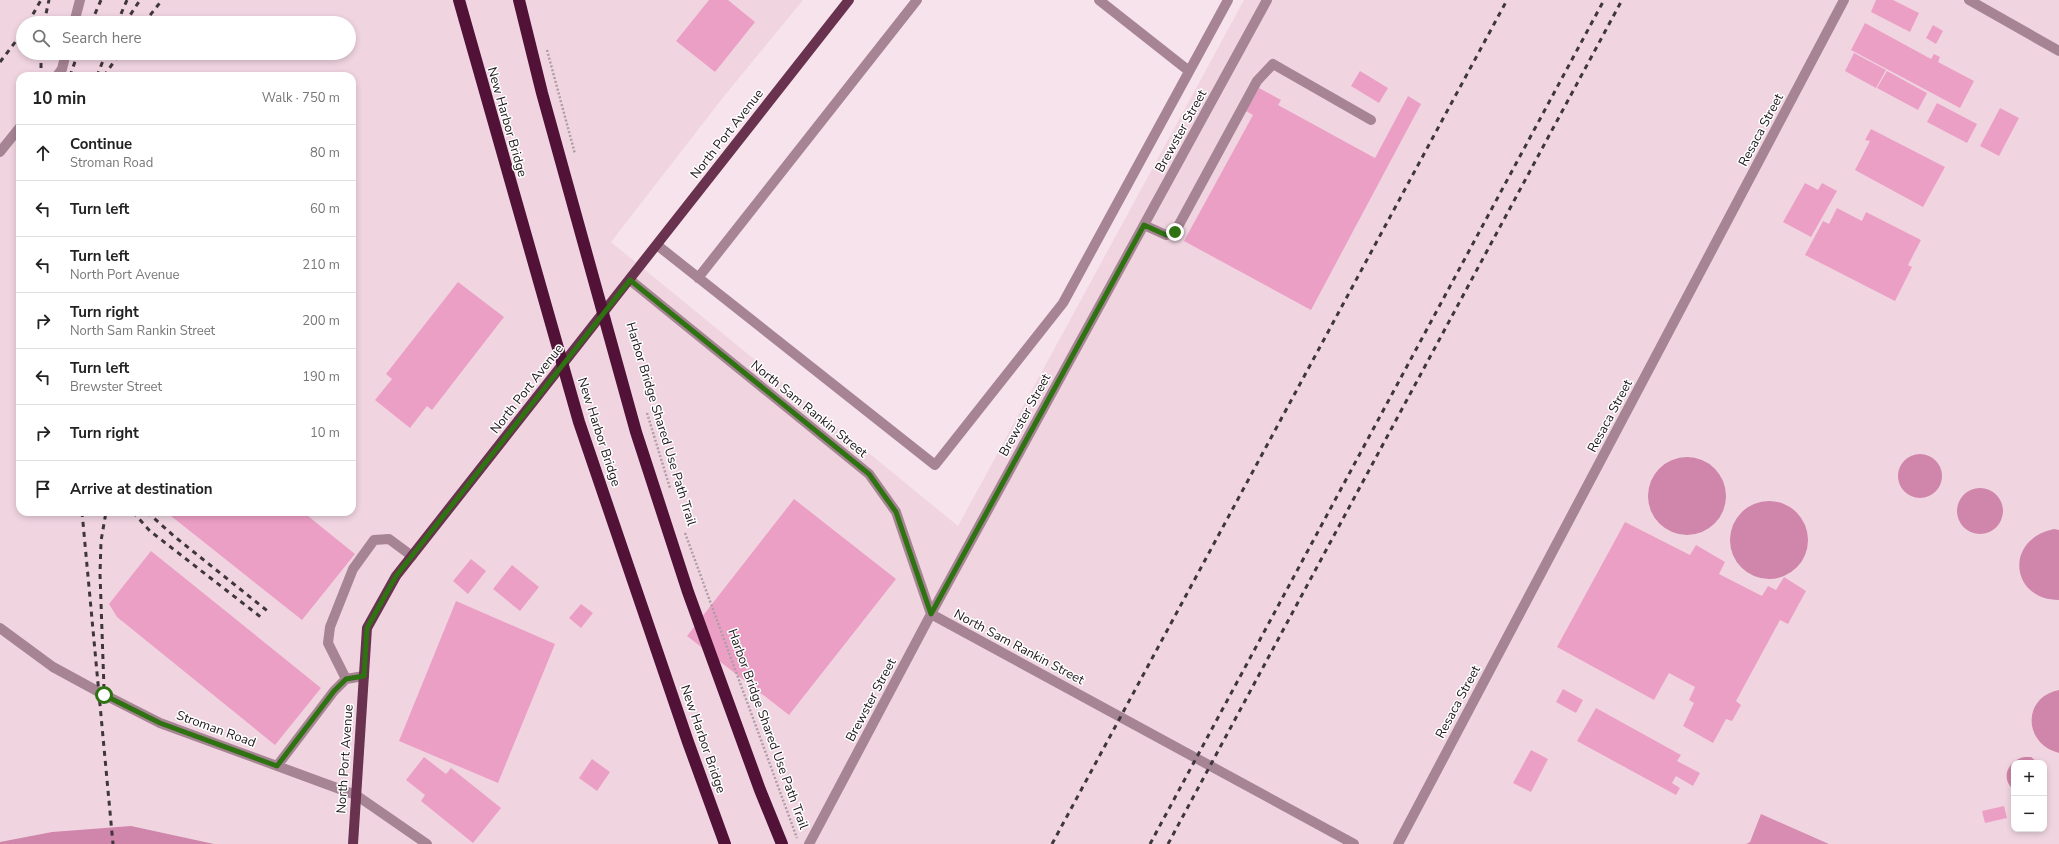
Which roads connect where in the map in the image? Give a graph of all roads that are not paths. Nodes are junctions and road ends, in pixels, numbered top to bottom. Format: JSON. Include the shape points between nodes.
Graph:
{"nodes":[{"id":1,"x":80,"y":0,"type":"edge"},
{"id":2,"x":459,"y":0,"type":"edge"},
{"id":3,"x":519,"y":0,"type":"edge"},
{"id":4,"x":849,"y":0,"type":"edge"},
{"id":5,"x":917,"y":0,"type":"edge"},
{"id":6,"x":1099,"y":0,"type":"edge"},
{"id":7,"x":1228,"y":0,"type":"edge"},
{"id":8,"x":1267,"y":0,"type":"edge"},
{"id":9,"x":1844,"y":0,"type":"edge"},
{"id":10,"x":1969,"y":0,"type":"edge"},
{"id":11,"x":76,"y":16,"type":"edge"},
{"id":12,"x":2059,"y":50,"type":"edge"},
{"id":13,"x":64,"y":60,"type":"edge"},
{"id":14,"x":1189,"y":71,"type":"junction"},
{"id":15,"x":60,"y":72,"type":"edge"},
{"id":16,"x":1371,"y":120,"type":"dead end"},
{"id":17,"x":16,"y":133,"type":"edge"},
{"id":18,"x":0,"y":152,"type":"edge"},
{"id":19,"x":1144,"y":225,"type":"junction"},
{"id":20,"x":657,"y":245,"type":"junction"},
{"id":21,"x":698,"y":278,"type":"junction"},
{"id":22,"x":630,"y":280,"type":"junction"},
{"id":23,"x":412,"y":556,"type":"junction"},
{"id":24,"x":931,"y":614,"type":"junction"},
{"id":25,"x":0,"y":628,"type":"edge"},
{"id":26,"x":364,"y":676,"type":"junction"},
{"id":27,"x":346,"y":679,"type":"junction"},
{"id":28,"x":277,"y":766,"type":"junction"},
{"id":29,"x":356,"y":795,"type":"junction"},
{"id":30,"x":353,"y":844,"type":"edge"},
{"id":31,"x":427,"y":844,"type":"edge"},
{"id":32,"x":725,"y":844,"type":"edge"},
{"id":33,"x":782,"y":844,"type":"edge"},
{"id":34,"x":808,"y":844,"type":"edge"},
{"id":35,"x":1354,"y":844,"type":"edge"},
{"id":36,"x":1398,"y":844,"type":"edge"}],
"edges":[{"from":1,"to":11,"type":"street"},
{"from":2,"to":32,"type":"highway","name":"New Harbor Bridge","via":[[579,422]]},
{"from":3,"to":33,"type":"highway","via":[[542,93],[636,432],[688,592]]},
{"from":4,"to":20,"type":"main road","name":"North Port Avenue"},
{"from":5,"to":21,"type":"street"},
{"from":6,"to":14,"type":"street"},
{"from":7,"to":14,"type":"street"},
{"from":8,"to":19,"type":"street","name":"Brewster Street"},
{"from":9,"to":36,"type":"street","name":"Resaca Street"},
{"from":10,"to":12,"type":"street"},
{"from":13,"to":15,"type":"street"},
{"from":14,"to":21,"type":"street","via":[[1063,303],[935,465]]},
{"from":16,"to":19,"type":"street","via":[[1273,64],[1257,81],[1175,232],[1166,235]]},
{"from":17,"to":18,"type":"street"},
{"from":19,"to":24,"type":"street","name":"Brewster Street"},
{"from":20,"to":21,"type":"street"},
{"from":20,"to":22,"type":"main road","name":"North Port Avenue"},
{"from":22,"to":23,"type":"main road","name":"North Port Avenue"},
{"from":22,"to":24,"type":"street","name":"North Sam Rankin Street","via":[[869,474],[896,512]]},
{"from":23,"to":26,"type":"main road","name":"North Port Avenue","via":[[396,576],[367,628]]},
{"from":23,"to":27,"type":"street","via":[[389,539],[374,540],[353,569],[330,627],[328,643]]},
{"from":24,"to":34,"type":"street","name":"Brewster Street"},
{"from":24,"to":35,"type":"street","name":"North Sam Rankin Street"},
{"from":25,"to":28,"type":"street","name":"Stroman Road","via":[[53,667],[160,723]]},
{"from":26,"to":27,"type":"street"},
{"from":26,"to":29,"type":"main road","name":"North Port Avenue"},
{"from":27,"to":28,"type":"street"},
{"from":28,"to":29,"type":"street","name":"Stroman Road"},
{"from":29,"to":30,"type":"main road","name":"North Port Avenue"},
{"from":29,"to":31,"type":"street","name":"Stroman Road"}]}
